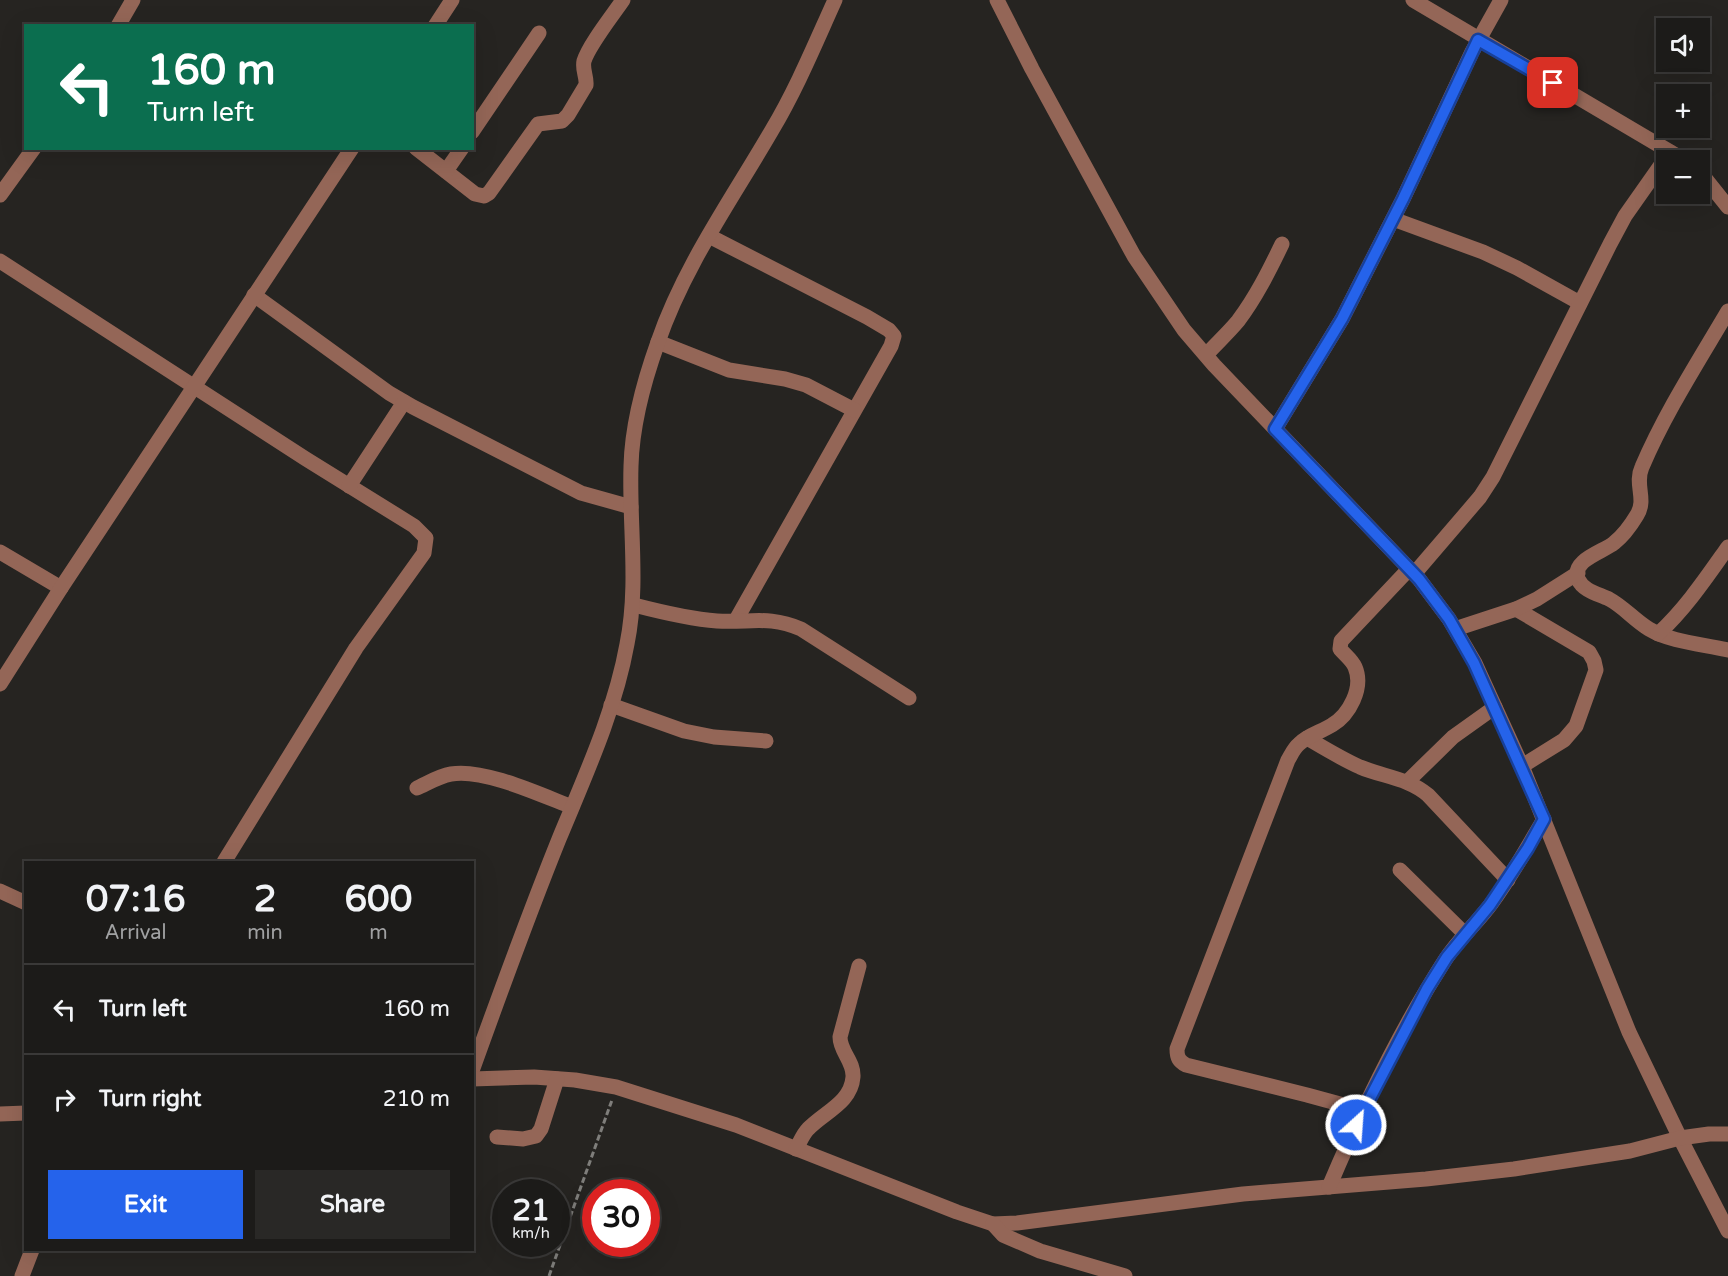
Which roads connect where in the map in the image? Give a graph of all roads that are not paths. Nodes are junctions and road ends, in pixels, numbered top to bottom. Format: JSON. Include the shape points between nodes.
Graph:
{"nodes":[{"id":1,"x":133,"y":0,"type":"edge"},
{"id":2,"x":452,"y":0,"type":"edge"},
{"id":3,"x":622,"y":0,"type":"edge"},
{"id":4,"x":834,"y":0,"type":"edge"},
{"id":5,"x":997,"y":0,"type":"edge"},
{"id":6,"x":1413,"y":0,"type":"edge"},
{"id":7,"x":1502,"y":0,"type":"edge"},
{"id":8,"x":119,"y":24,"type":"edge"},
{"id":9,"x":436,"y":24,"type":"edge"},
{"id":10,"x":539,"y":33,"type":"dead end"},
{"id":11,"x":1478,"y":40,"type":"junction"},
{"id":12,"x":474,"y":129,"type":"edge"},
{"id":13,"x":33,"y":150,"type":"edge"},
{"id":14,"x":351,"y":150,"type":"edge"},
{"id":15,"x":419,"y":150,"type":"edge"},
{"id":16,"x":461,"y":150,"type":"edge"},
{"id":17,"x":1667,"y":150,"type":"edge"},
{"id":18,"x":446,"y":171,"type":"junction"},
{"id":19,"x":1656,"y":172,"type":"edge"},
{"id":20,"x":1710,"y":184,"type":"edge"},
{"id":21,"x":0,"y":195,"type":"edge"},
{"id":22,"x":1728,"y":207,"type":"edge"},
{"id":23,"x":1393,"y":219,"type":"junction"},
{"id":24,"x":709,"y":236,"type":"junction"},
{"id":25,"x":1282,"y":244,"type":"dead end"},
{"id":26,"x":0,"y":261,"type":"edge"},
{"id":27,"x":254,"y":295,"type":"junction"},
{"id":28,"x":1580,"y":303,"type":"junction"},
{"id":29,"x":1728,"y":311,"type":"edge"},
{"id":30,"x":658,"y":342,"type":"junction"},
{"id":31,"x":1206,"y":355,"type":"junction"},
{"id":32,"x":193,"y":387,"type":"junction"},
{"id":33,"x":404,"y":402,"type":"junction"},
{"id":34,"x":854,"y":410,"type":"junction"},
{"id":35,"x":1275,"y":429,"type":"junction"},
{"id":36,"x":349,"y":486,"type":"junction"},
{"id":37,"x":631,"y":507,"type":"junction"},
{"id":38,"x":1728,"y":547,"type":"edge"},
{"id":39,"x":0,"y":552,"type":"edge"},
{"id":40,"x":1412,"y":572,"type":"junction"},
{"id":41,"x":1578,"y":573,"type":"junction"},
{"id":42,"x":61,"y":588,"type":"junction"},
{"id":43,"x":634,"y":605,"type":"junction"},
{"id":44,"x":1516,"y":609,"type":"junction"},
{"id":45,"x":736,"y":620,"type":"junction"},
{"id":46,"x":1455,"y":628,"type":"junction"},
{"id":47,"x":1658,"y":634,"type":"junction"},
{"id":48,"x":1728,"y":650,"type":"edge"},
{"id":49,"x":0,"y":684,"type":"edge"},
{"id":50,"x":909,"y":698,"type":"dead end"},
{"id":51,"x":610,"y":705,"type":"junction"},
{"id":52,"x":1495,"y":707,"type":"junction"},
{"id":53,"x":1307,"y":738,"type":"junction"},
{"id":54,"x":766,"y":741,"type":"dead end"},
{"id":55,"x":1522,"y":766,"type":"junction"},
{"id":56,"x":1407,"y":782,"type":"junction"},
{"id":57,"x":417,"y":788,"type":"dead end"},
{"id":58,"x":572,"y":807,"type":"junction"},
{"id":59,"x":1544,"y":819,"type":"junction"},
{"id":60,"x":225,"y":861,"type":"edge"},
{"id":61,"x":1400,"y":870,"type":"dead end"},
{"id":62,"x":1508,"y":879,"type":"junction"},
{"id":63,"x":0,"y":891,"type":"edge"},
{"id":64,"x":24,"y":902,"type":"edge"},
{"id":65,"x":1465,"y":934,"type":"junction"},
{"id":66,"x":859,"y":966,"type":"dead end"},
{"id":67,"x":474,"y":1065,"type":"edge"},
{"id":68,"x":474,"y":1079,"type":"edge"},
{"id":69,"x":557,"y":1079,"type":"junction"},
{"id":70,"x":1362,"y":1110,"type":"junction"},
{"id":71,"x":24,"y":1113,"type":"edge"},
{"id":72,"x":0,"y":1114,"type":"edge"},
{"id":73,"x":1728,"y":1134,"type":"edge"},
{"id":74,"x":497,"y":1137,"type":"dead end"},
{"id":75,"x":1680,"y":1138,"type":"junction"},
{"id":76,"x":796,"y":1149,"type":"junction"},
{"id":77,"x":1329,"y":1187,"type":"junction"},
{"id":78,"x":988,"y":1223,"type":"junction"},
{"id":79,"x":1728,"y":1231,"type":"edge"},
{"id":80,"x":32,"y":1251,"type":"edge"},
{"id":81,"x":1096,"y":1272,"type":"edge"},
{"id":82,"x":22,"y":1276,"type":"edge"},
{"id":83,"x":1125,"y":1276,"type":"edge"}],
"edges":[{"from":1,"to":8,"type":"street"},
{"from":2,"to":9,"type":"street"},
{"from":3,"to":18,"type":"street","via":[[586,56],[586,85],[568,115],[562,121],[538,124],[489,193],[479,196]]},
{"from":4,"to":24,"type":"street","via":[[783,110]]},
{"from":5,"to":31,"type":"street","via":[[1144,273]]},
{"from":6,"to":11,"type":"street"},
{"from":7,"to":11,"type":"street"},
{"from":10,"to":12,"type":"street"},
{"from":11,"to":17,"type":"street"},
{"from":11,"to":23,"type":"street"},
{"from":13,"to":21,"type":"street"},
{"from":14,"to":27,"type":"street"},
{"from":15,"to":18,"type":"street"},
{"from":16,"to":18,"type":"street"},
{"from":19,"to":28,"type":"street","via":[[1625,216]]},
{"from":20,"to":22,"type":"street"},
{"from":23,"to":28,"type":"street","via":[[1483,252]]},
{"from":23,"to":35,"type":"street","via":[[1342,319]]},
{"from":24,"to":30,"type":"street"},
{"from":24,"to":34,"type":"street","via":[[892,332],[891,346]]},
{"from":25,"to":31,"type":"street","via":[[1250,304]]},
{"from":26,"to":32,"type":"street"},
{"from":27,"to":32,"type":"street"},
{"from":27,"to":33,"type":"street"},
{"from":28,"to":40,"type":"street","via":[[1493,477],[1480,497]]},
{"from":29,"to":41,"type":"street","via":[[1640,470],[1642,499],[1637,515],[1614,543],[1586,560]]},
{"from":30,"to":34,"type":"street","via":[[729,370],[806,385]]},
{"from":30,"to":37,"type":"street","via":[[638,410],[631,462]]},
{"from":31,"to":35,"type":"street"},
{"from":32,"to":36,"type":"street"},
{"from":32,"to":42,"type":"street"},
{"from":33,"to":36,"type":"street"},
{"from":33,"to":37,"type":"street","via":[[557,482]]},
{"from":34,"to":45,"type":"street"},
{"from":35,"to":40,"type":"street"},
{"from":36,"to":60,"type":"street","via":[[422,532],[426,547],[356,648]]},
{"from":37,"to":43,"type":"street"},
{"from":38,"to":47,"type":"street","via":[[1696,592]]},
{"from":39,"to":42,"type":"street"},
{"from":40,"to":46,"type":"street"},
{"from":40,"to":53,"type":"street","via":[[1341,641],[1340,649],[1356,669],[1353,702],[1333,725]]},
{"from":41,"to":44,"type":"street"},
{"from":41,"to":47,"type":"street","via":[[1582,585]]},
{"from":42,"to":49,"type":"street"},
{"from":43,"to":45,"type":"street","via":[[688,617]]},
{"from":43,"to":51,"type":"street"},
{"from":44,"to":46,"type":"street"},
{"from":44,"to":55,"type":"street","via":[[1588,652],[1596,670],[1576,726],[1564,740]]},
{"from":45,"to":50,"type":"street","via":[[793,625]]},
{"from":46,"to":52,"type":"street"},
{"from":47,"to":48,"type":"street"},
{"from":51,"to":54,"type":"street","via":[[684,731]]},
{"from":51,"to":58,"type":"street"},
{"from":52,"to":55,"type":"street"},
{"from":52,"to":56,"type":"street","via":[[1453,737]]},
{"from":53,"to":56,"type":"street","via":[[1361,767]]},
{"from":53,"to":70,"type":"street","via":[[1288,760],[1177,1056],[1186,1065]]},
{"from":55,"to":59,"type":"street"},
{"from":56,"to":62,"type":"street","via":[[1428,795]]},
{"from":57,"to":58,"type":"street","via":[[452,774],[468,773]]},
{"from":58,"to":67,"type":"street","via":[[520,935]]},
{"from":59,"to":62,"type":"street"},
{"from":59,"to":75,"type":"street","via":[[1629,1032]]},
{"from":61,"to":65,"type":"street"},
{"from":62,"to":65,"type":"street"},
{"from":63,"to":64,"type":"street"},
{"from":65,"to":70,"type":"street","via":[[1427,989]]},
{"from":66,"to":76,"type":"street","via":[[840,1037],[852,1066],[849,1091],[810,1127]]},
{"from":68,"to":69,"type":"street"},
{"from":69,"to":74,"type":"street","via":[[536,1136]]},
{"from":69,"to":76,"type":"street","via":[[616,1087],[726,1121]]},
{"from":70,"to":77,"type":"street"},
{"from":71,"to":72,"type":"street"},
{"from":73,"to":75,"type":"street"},
{"from":75,"to":77,"type":"street","via":[[1565,1162]]},
{"from":75,"to":79,"type":"street"},
{"from":76,"to":78,"type":"street"},
{"from":77,"to":78,"type":"street","via":[[1017,1223]]},
{"from":78,"to":81,"type":"street","via":[[1017,1242]]},
{"from":80,"to":82,"type":"street"},
{"from":81,"to":83,"type":"street"}]}
